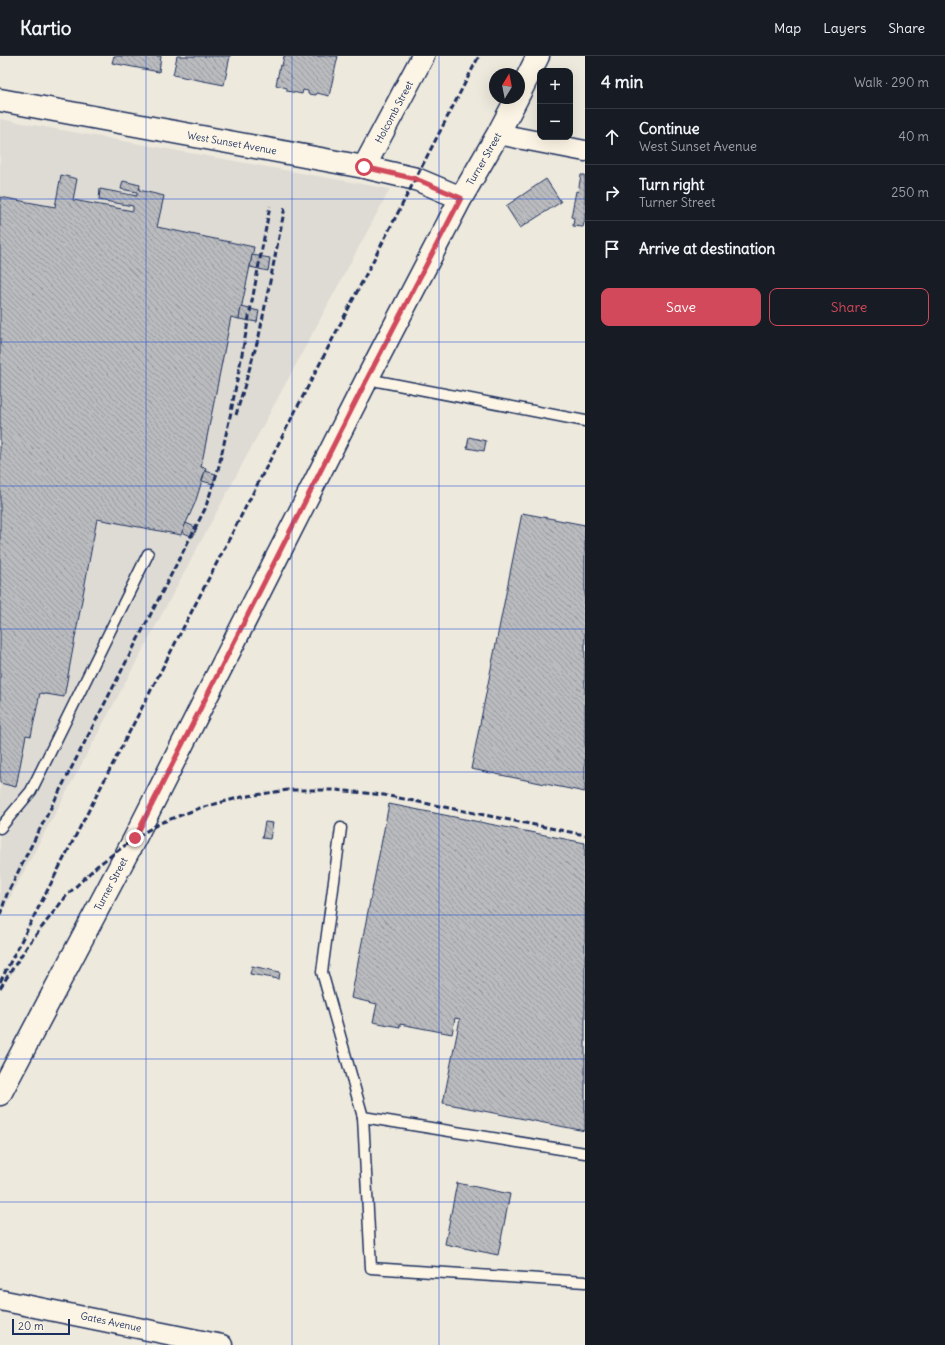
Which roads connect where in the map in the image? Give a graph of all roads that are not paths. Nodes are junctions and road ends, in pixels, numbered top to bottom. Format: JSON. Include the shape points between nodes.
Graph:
{"nodes":[{"id":1,"x":423,"y":56,"type":"edge"},
{"id":2,"x":538,"y":56,"type":"edge"},
{"id":3,"x":525,"y":82,"type":"edge"},
{"id":4,"x":0,"y":100,"type":"edge"},
{"id":5,"x":514,"y":104,"type":"edge"},
{"id":6,"x":498,"y":134,"type":"junction"},
{"id":7,"x":585,"y":150,"type":"edge"},
{"id":8,"x":364,"y":167,"type":"junction"},
{"id":9,"x":461,"y":198,"type":"junction"},
{"id":10,"x":367,"y":379,"type":"junction"},
{"id":11,"x":585,"y":421,"type":"edge"},
{"id":12,"x":148,"y":554,"type":"dead end"},
{"id":13,"x":0,"y":828,"type":"edge"},
{"id":14,"x":341,"y":828,"type":"dead end"},
{"id":15,"x":0,"y":1094,"type":"edge"},
{"id":16,"x":363,"y":1117,"type":"junction"},
{"id":17,"x":585,"y":1153,"type":"edge"},
{"id":18,"x":585,"y":1282,"type":"edge"},
{"id":19,"x":0,"y":1300,"type":"edge"},
{"id":20,"x":222,"y":1345,"type":"edge"}],
"edges":[{"from":1,"to":8,"type":"street","name":"Holcomb Street"},
{"from":2,"to":3,"type":"street"},
{"from":4,"to":8,"type":"street","name":"West Sunset Avenue"},
{"from":5,"to":6,"type":"street","name":"Turner Street"},
{"from":6,"to":7,"type":"street"},
{"from":6,"to":9,"type":"street","name":"Turner Street"},
{"from":8,"to":9,"type":"street","name":"West Sunset Avenue","via":[[416,179]]},
{"from":9,"to":10,"type":"street","name":"Turner Street"},
{"from":10,"to":11,"type":"lane"},
{"from":10,"to":15,"type":"street","name":"Turner Street","via":[[135,838]]},
{"from":12,"to":13,"type":"lane","via":[[31,791]]},
{"from":14,"to":16,"type":"lane","via":[[322,972]]},
{"from":16,"to":17,"type":"lane"},
{"from":16,"to":18,"type":"lane","via":[[371,1268]]},
{"from":19,"to":20,"type":"street","name":"Gates Avenue"}]}
